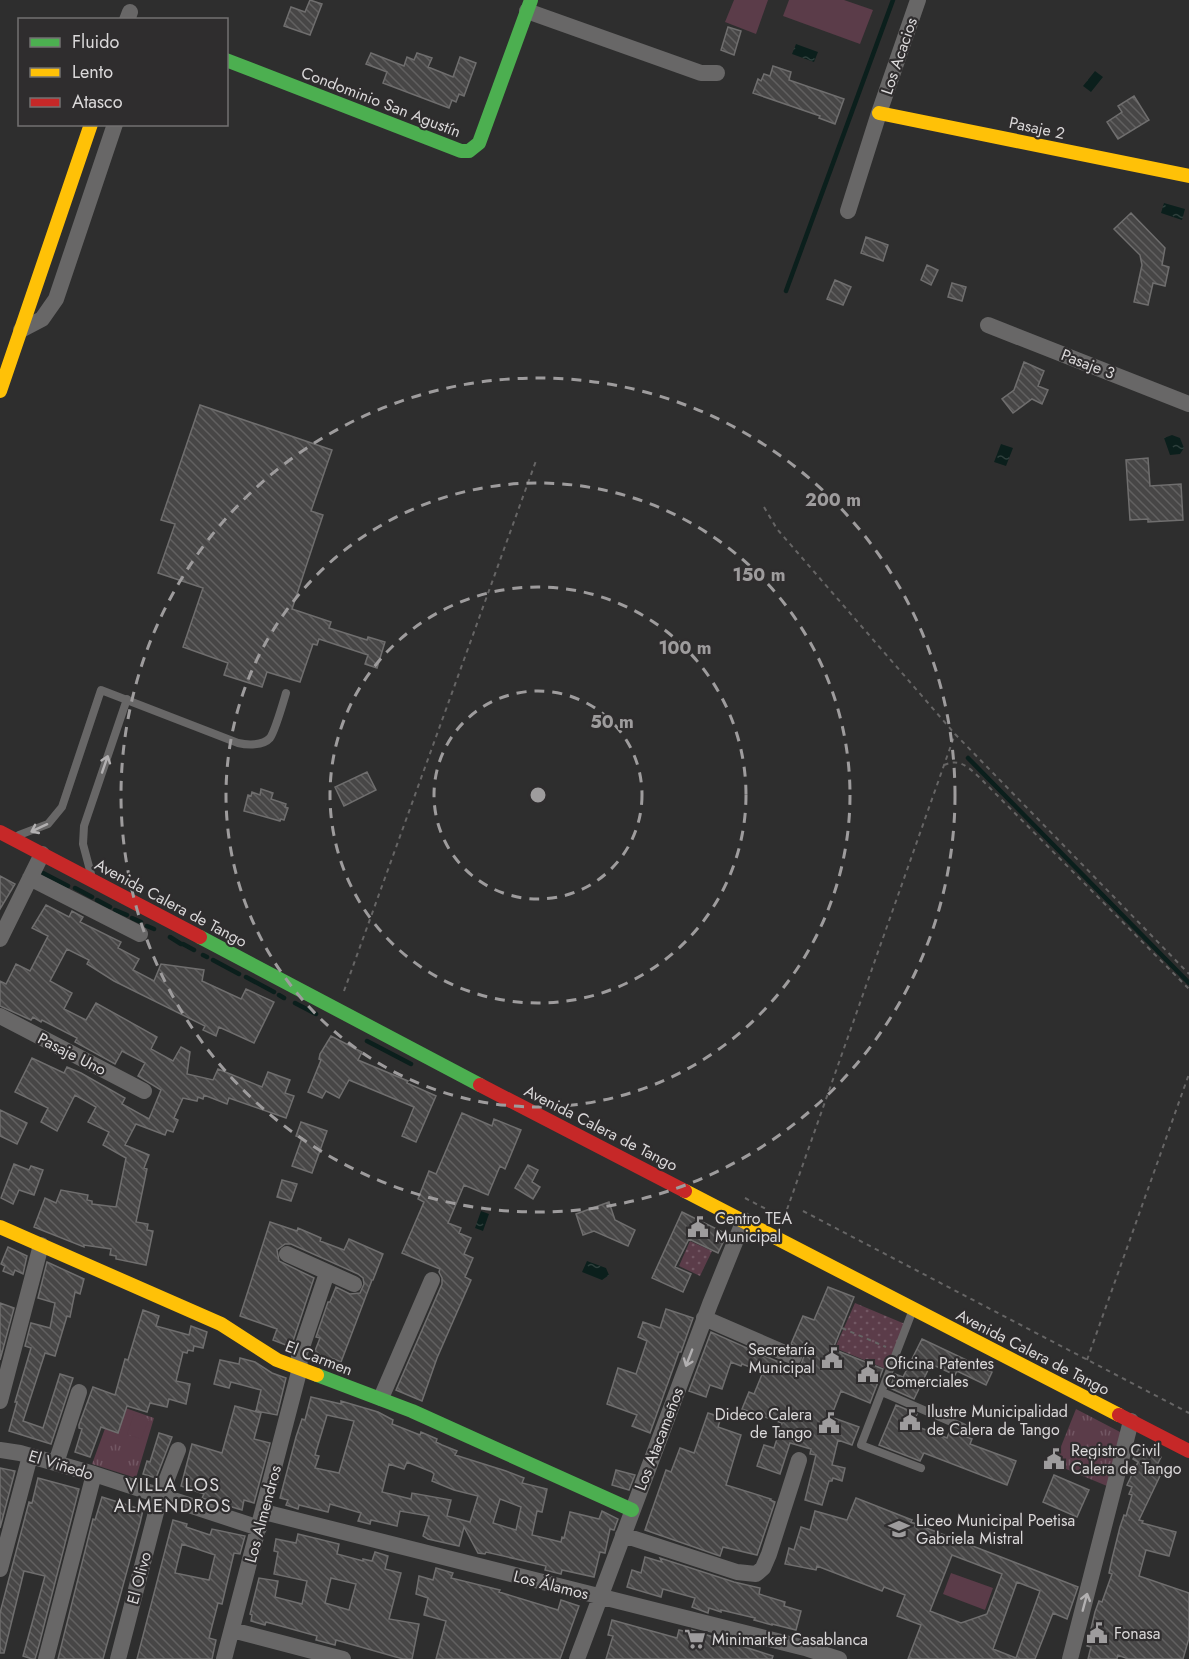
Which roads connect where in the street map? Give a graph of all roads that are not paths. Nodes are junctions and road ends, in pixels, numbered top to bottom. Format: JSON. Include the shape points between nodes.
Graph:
{"nodes":[{"id":1,"x":918,"y":0,"type":"edge"},
{"id":2,"x":529,"y":6,"type":"edge"},
{"id":3,"x":228,"y":61,"type":"edge"},
{"id":4,"x":717,"y":73,"type":"dead end"},
{"id":5,"x":879,"y":113,"type":"junction"},
{"id":6,"x":90,"y":126,"type":"edge"},
{"id":7,"x":114,"y":126,"type":"edge"},
{"id":8,"x":1189,"y":176,"type":"edge"},
{"id":9,"x":848,"y":211,"type":"dead end"},
{"id":10,"x":988,"y":325,"type":"dead end"},
{"id":11,"x":21,"y":330,"type":"junction"},
{"id":12,"x":0,"y":391,"type":"edge"},
{"id":13,"x":1189,"y":404,"type":"edge"},
{"id":14,"x":286,"y":693,"type":"dead end"},
{"id":15,"x":127,"y":699,"type":"junction"},
{"id":16,"x":5,"y":835,"type":"edge"},
{"id":17,"x":42,"y":854,"type":"junction"},
{"id":18,"x":30,"y":878,"type":"junction"},
{"id":19,"x":94,"y":881,"type":"junction"},
{"id":20,"x":140,"y":934,"type":"dead end"},
{"id":21,"x":0,"y":939,"type":"edge"},
{"id":22,"x":0,"y":1016,"type":"edge"},
{"id":23,"x":144,"y":1091,"type":"dead end"},
{"id":24,"x":744,"y":1220,"type":"junction"},
{"id":25,"x":0,"y":1227,"type":"edge"},
{"id":26,"x":41,"y":1245,"type":"junction"},
{"id":27,"x":287,"y":1254,"type":"dead end"},
{"id":28,"x":327,"y":1273,"type":"junction"},
{"id":29,"x":432,"y":1280,"type":"dead end"},
{"id":30,"x":354,"y":1284,"type":"dead end"},
{"id":31,"x":914,"y":1308,"type":"junction"},
{"id":32,"x":704,"y":1318,"type":"junction"},
{"id":33,"x":794,"y":1357,"type":"dead end"},
{"id":34,"x":300,"y":1368,"type":"junction"},
{"id":35,"x":79,"y":1392,"type":"dead end"},
{"id":36,"x":882,"y":1392,"type":"junction"},
{"id":37,"x":381,"y":1398,"type":"junction"},
{"id":38,"x":0,"y":1401,"type":"edge"},
{"id":39,"x":1131,"y":1421,"type":"junction"},
{"id":40,"x":963,"y":1426,"type":"dead end"},
{"id":41,"x":0,"y":1450,"type":"edge"},
{"id":42,"x":178,"y":1450,"type":"dead end"},
{"id":43,"x":1189,"y":1451,"type":"edge"},
{"id":44,"x":30,"y":1456,"type":"junction"},
{"id":45,"x":799,"y":1460,"type":"dead end"},
{"id":46,"x":56,"y":1463,"type":"junction"},
{"id":47,"x":921,"y":1468,"type":"dead end"},
{"id":48,"x":94,"y":1474,"type":"junction"},
{"id":49,"x":160,"y":1497,"type":"junction"},
{"id":50,"x":633,"y":1509,"type":"junction"},
{"id":51,"x":261,"y":1520,"type":"junction"},
{"id":52,"x":623,"y":1535,"type":"junction"},
{"id":53,"x":0,"y":1569,"type":"edge"},
{"id":54,"x":600,"y":1598,"type":"junction"},
{"id":55,"x":232,"y":1630,"type":"junction"},
{"id":56,"x":46,"y":1659,"type":"edge"},
{"id":57,"x":118,"y":1659,"type":"edge"},
{"id":58,"x":224,"y":1659,"type":"edge"},
{"id":59,"x":343,"y":1659,"type":"edge"},
{"id":60,"x":577,"y":1659,"type":"edge"},
{"id":61,"x":839,"y":1659,"type":"edge"},
{"id":62,"x":1070,"y":1659,"type":"edge"}],
"edges":[{"from":1,"to":5,"type":"street","name":"Los Acacios"},
{"from":2,"to":3,"type":"street","name":"Condominio San Agustín","via":[[479,143],[468,152]]},
{"from":2,"to":4,"type":"street","via":[[700,73]]},
{"from":5,"to":8,"type":"street","name":"Pasaje 2"},
{"from":5,"to":9,"type":"street","name":"Los Acacios"},
{"from":6,"to":11,"type":"street"},
{"from":7,"to":11,"type":"street","via":[[56,299],[42,319]]},
{"from":10,"to":13,"type":"street","name":"Pasaje 3"},
{"from":11,"to":12,"type":"street"},
{"from":14,"to":15,"type":"lane","via":[[270,738],[263,743],[247,744]]},
{"from":15,"to":16,"type":"lane","one_way":true,"via":[[101,690],[62,807],[42,827]]},
{"from":19,"to":15,"type":"lane","one_way":true,"via":[[85,851],[84,826]]},
{"from":16,"to":17,"type":"street","name":"Avenida Calera de Tango"},
{"from":17,"to":18,"type":"street"},
{"from":17,"to":19,"type":"street","name":"Avenida Calera de Tango"},
{"from":18,"to":20,"type":"street"},
{"from":18,"to":21,"type":"street"},
{"from":19,"to":24,"type":"street","name":"Avenida Calera de Tango","via":[[169,925]]},
{"from":22,"to":23,"type":"street","name":"Pasaje Uno"},
{"from":24,"to":31,"type":"street","name":"Avenida Calera de Tango"},
{"from":24,"to":32,"type":"street","name":"Los Atacameños"},
{"from":25,"to":26,"type":"street","name":"El Carmen"},
{"from":26,"to":34,"type":"street","name":"El Carmen","via":[[221,1324],[265,1354]]},
{"from":26,"to":38,"type":"street"},
{"from":27,"to":28,"type":"street"},
{"from":28,"to":30,"type":"street"},
{"from":28,"to":34,"type":"street","name":"Los Almendros","via":[[299,1356]]},
{"from":29,"to":37,"type":"street"},
{"from":31,"to":36,"type":"lane"},
{"from":31,"to":39,"type":"street","name":"Avenida Calera de Tango"},
{"from":32,"to":33,"type":"street"},
{"from":32,"to":50,"type":"street","name":"Los Atacameños","one_way":true},
{"from":34,"to":37,"type":"street","name":"El Carmen"},
{"from":34,"to":51,"type":"street","name":"Los Almendros"},
{"from":35,"to":46,"type":"street"},
{"from":36,"to":40,"type":"lane"},
{"from":36,"to":47,"type":"lane","via":[[861,1444]]},
{"from":37,"to":50,"type":"street","name":"El Carmen"},
{"from":39,"to":43,"type":"street","name":"Avenida Calera de Tango"},
{"from":62,"to":39,"type":"street","one_way":true},
{"from":41,"to":44,"type":"street","name":"El Viñedo"},
{"from":42,"to":49,"type":"street","name":"El Olivo"},
{"from":44,"to":46,"type":"street","name":"El Viñedo"},
{"from":44,"to":53,"type":"street"},
{"from":45,"to":52,"type":"street","via":[[769,1554],[756,1574],[737,1572]]},
{"from":46,"to":48,"type":"street","name":"El Viñedo"},
{"from":48,"to":49,"type":"street","name":"El Viñedo"},
{"from":48,"to":56,"type":"street"},
{"from":49,"to":51,"type":"street","name":"El Viñedo"},
{"from":49,"to":57,"type":"street","name":"El Olivo"},
{"from":50,"to":52,"type":"street","name":"Los Atacameños"},
{"from":51,"to":54,"type":"street","name":"Los Álamos"},
{"from":51,"to":55,"type":"street","name":"Los Almendros"},
{"from":52,"to":54,"type":"street","name":"Los Atacameños"},
{"from":54,"to":60,"type":"street","name":"Los Atacameños"},
{"from":54,"to":61,"type":"street","name":"Los Álamos"},
{"from":55,"to":58,"type":"street","name":"Los Almendros"},
{"from":55,"to":59,"type":"street"}]}
